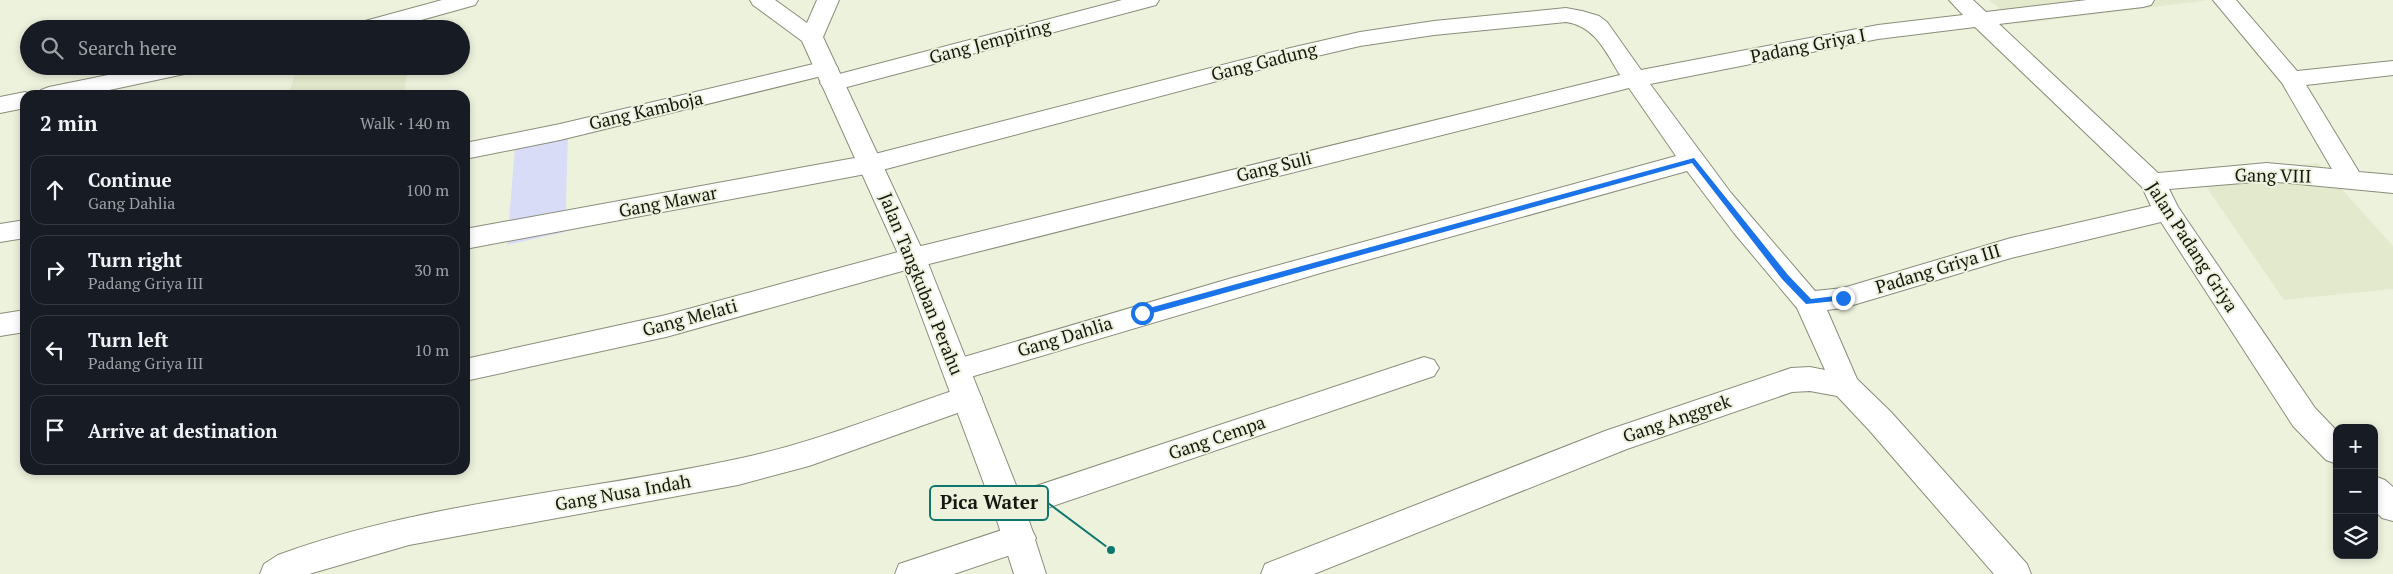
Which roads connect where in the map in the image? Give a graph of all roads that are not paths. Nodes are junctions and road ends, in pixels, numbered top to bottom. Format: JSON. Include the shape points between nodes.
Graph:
{"nodes":[{"id":1,"x":467,"y":0,"type":"edge"},
{"id":2,"x":761,"y":0,"type":"edge"},
{"id":3,"x":828,"y":0,"type":"edge"},
{"id":4,"x":1148,"y":0,"type":"edge"},
{"id":5,"x":1960,"y":0,"type":"edge"},
{"id":6,"x":2143,"y":0,"type":"edge"},
{"id":7,"x":2224,"y":0,"type":"edge"},
{"id":8,"x":395,"y":20,"type":"edge"},
{"id":9,"x":1983,"y":20,"type":"junction"},
{"id":10,"x":812,"y":37,"type":"junction"},
{"id":11,"x":2393,"y":68,"type":"edge"},
{"id":12,"x":146,"y":75,"type":"edge"},
{"id":13,"x":829,"y":76,"type":"junction"},
{"id":14,"x":1635,"y":79,"type":"junction"},
{"id":15,"x":2291,"y":79,"type":"junction"},
{"id":16,"x":73,"y":90,"type":"edge"},
{"id":17,"x":20,"y":101,"type":"edge"},
{"id":18,"x":0,"y":105,"type":"edge"},
{"id":19,"x":470,"y":150,"type":"edge"},
{"id":20,"x":1694,"y":160,"type":"junction"},
{"id":21,"x":871,"y":164,"type":"junction"},
{"id":22,"x":2351,"y":180,"type":"junction"},
{"id":23,"x":2152,"y":182,"type":"junction"},
{"id":24,"x":2393,"y":184,"type":"edge"},
{"id":25,"x":2167,"y":211,"type":"junction"},
{"id":26,"x":20,"y":230,"type":"edge"},
{"id":27,"x":0,"y":233,"type":"edge"},
{"id":28,"x":470,"y":238,"type":"edge"},
{"id":29,"x":913,"y":258,"type":"junction"},
{"id":30,"x":1809,"y":302,"type":"junction"},
{"id":31,"x":20,"y":322,"type":"edge"},
{"id":32,"x":0,"y":325,"type":"edge"},
{"id":33,"x":1424,"y":368,"type":"dead end"},
{"id":34,"x":470,"y":369,"type":"edge"},
{"id":35,"x":957,"y":370,"type":"junction"},
{"id":36,"x":1846,"y":386,"type":"junction"},
{"id":37,"x":967,"y":398,"type":"junction"},
{"id":38,"x":2333,"y":447,"type":"edge"},
{"id":39,"x":2378,"y":493,"type":"edge"},
{"id":40,"x":1009,"y":508,"type":"junction"},
{"id":41,"x":2393,"y":508,"type":"edge"},
{"id":42,"x":1020,"y":538,"type":"junction"},
{"id":43,"x":276,"y":574,"type":"edge"},
{"id":44,"x":911,"y":574,"type":"edge"},
{"id":45,"x":1030,"y":574,"type":"edge"},
{"id":46,"x":1277,"y":574,"type":"edge"},
{"id":47,"x":2016,"y":574,"type":"edge"}],
"edges":[{"from":1,"to":8,"type":"street"},
{"from":2,"to":10,"type":"street"},
{"from":3,"to":10,"type":"street"},
{"from":4,"to":13,"type":"street","name":"Gang Jempiring"},
{"from":5,"to":9,"type":"street","name":"Jalan Padang Griya"},
{"from":6,"to":9,"type":"street","name":"Padang Griya I"},
{"from":7,"to":15,"type":"street"},
{"from":9,"to":14,"type":"street","name":"Padang Griya I","via":[[1878,32]]},
{"from":9,"to":23,"type":"street","name":"Jalan Padang Griya"},
{"from":10,"to":13,"type":"street","name":"Jalan Tangkuban Perahu"},
{"from":11,"to":15,"type":"street"},
{"from":12,"to":16,"type":"street"},
{"from":13,"to":19,"type":"street","name":"Gang Kamboja"},
{"from":13,"to":21,"type":"street","name":"Jalan Tangkuban Perahu"},
{"from":14,"to":20,"type":"street"},
{"from":14,"to":21,"type":"street","name":"Gang Gadung","via":[[1603,31],[1593,22],[1566,15],[1541,16],[1360,40],[1273,58]]},
{"from":14,"to":29,"type":"street","name":"Gang Suli"},
{"from":15,"to":22,"type":"street"},
{"from":17,"to":18,"type":"street"},
{"from":20,"to":30,"type":"street","via":[[1785,277]]},
{"from":20,"to":35,"type":"street","name":"Gang Dahlia","via":[[1310,265]]},
{"from":21,"to":28,"type":"street","name":"Gang Mawar"},
{"from":21,"to":29,"type":"street","name":"Jalan Tangkuban Perahu"},
{"from":22,"to":23,"type":"street","name":"Gang VIII","via":[[2267,172]]},
{"from":22,"to":24,"type":"street","name":"Gang VIII"},
{"from":23,"to":25,"type":"street","name":"Jalan Padang Griya"},
{"from":25,"to":30,"type":"street","name":"Padang Griya III","via":[[2011,248],[1843,298]]},
{"from":25,"to":38,"type":"street","name":"Jalan Padang Griya","via":[[2304,417]]},
{"from":26,"to":27,"type":"street"},
{"from":29,"to":34,"type":"street","name":"Gang Melati","via":[[666,326]]},
{"from":29,"to":35,"type":"street","name":"Jalan Tangkuban Perahu"},
{"from":30,"to":36,"type":"street"},
{"from":31,"to":32,"type":"street"},
{"from":33,"to":40,"type":"street","name":"Gang Cempa"},
{"from":35,"to":37,"type":"street","name":"Jalan Tangkuban Perahu"},
{"from":36,"to":46,"type":"street","name":"Gang Anggrek","via":[[1810,379],[1791,380],[1616,440]]},
{"from":36,"to":47,"type":"street"},
{"from":37,"to":40,"type":"street","name":"Jalan Tangkuban Perahu"},
{"from":37,"to":43,"type":"street","name":"Gang Nusa Indah","via":[[809,453],[738,472],[409,531],[290,565]]},
{"from":39,"to":41,"type":"street"},
{"from":40,"to":42,"type":"street","name":"Jalan Tangkuban Perahu"},
{"from":42,"to":44,"type":"street"},
{"from":42,"to":45,"type":"street","name":"Jalan Tangkuban Perahu"}]}
